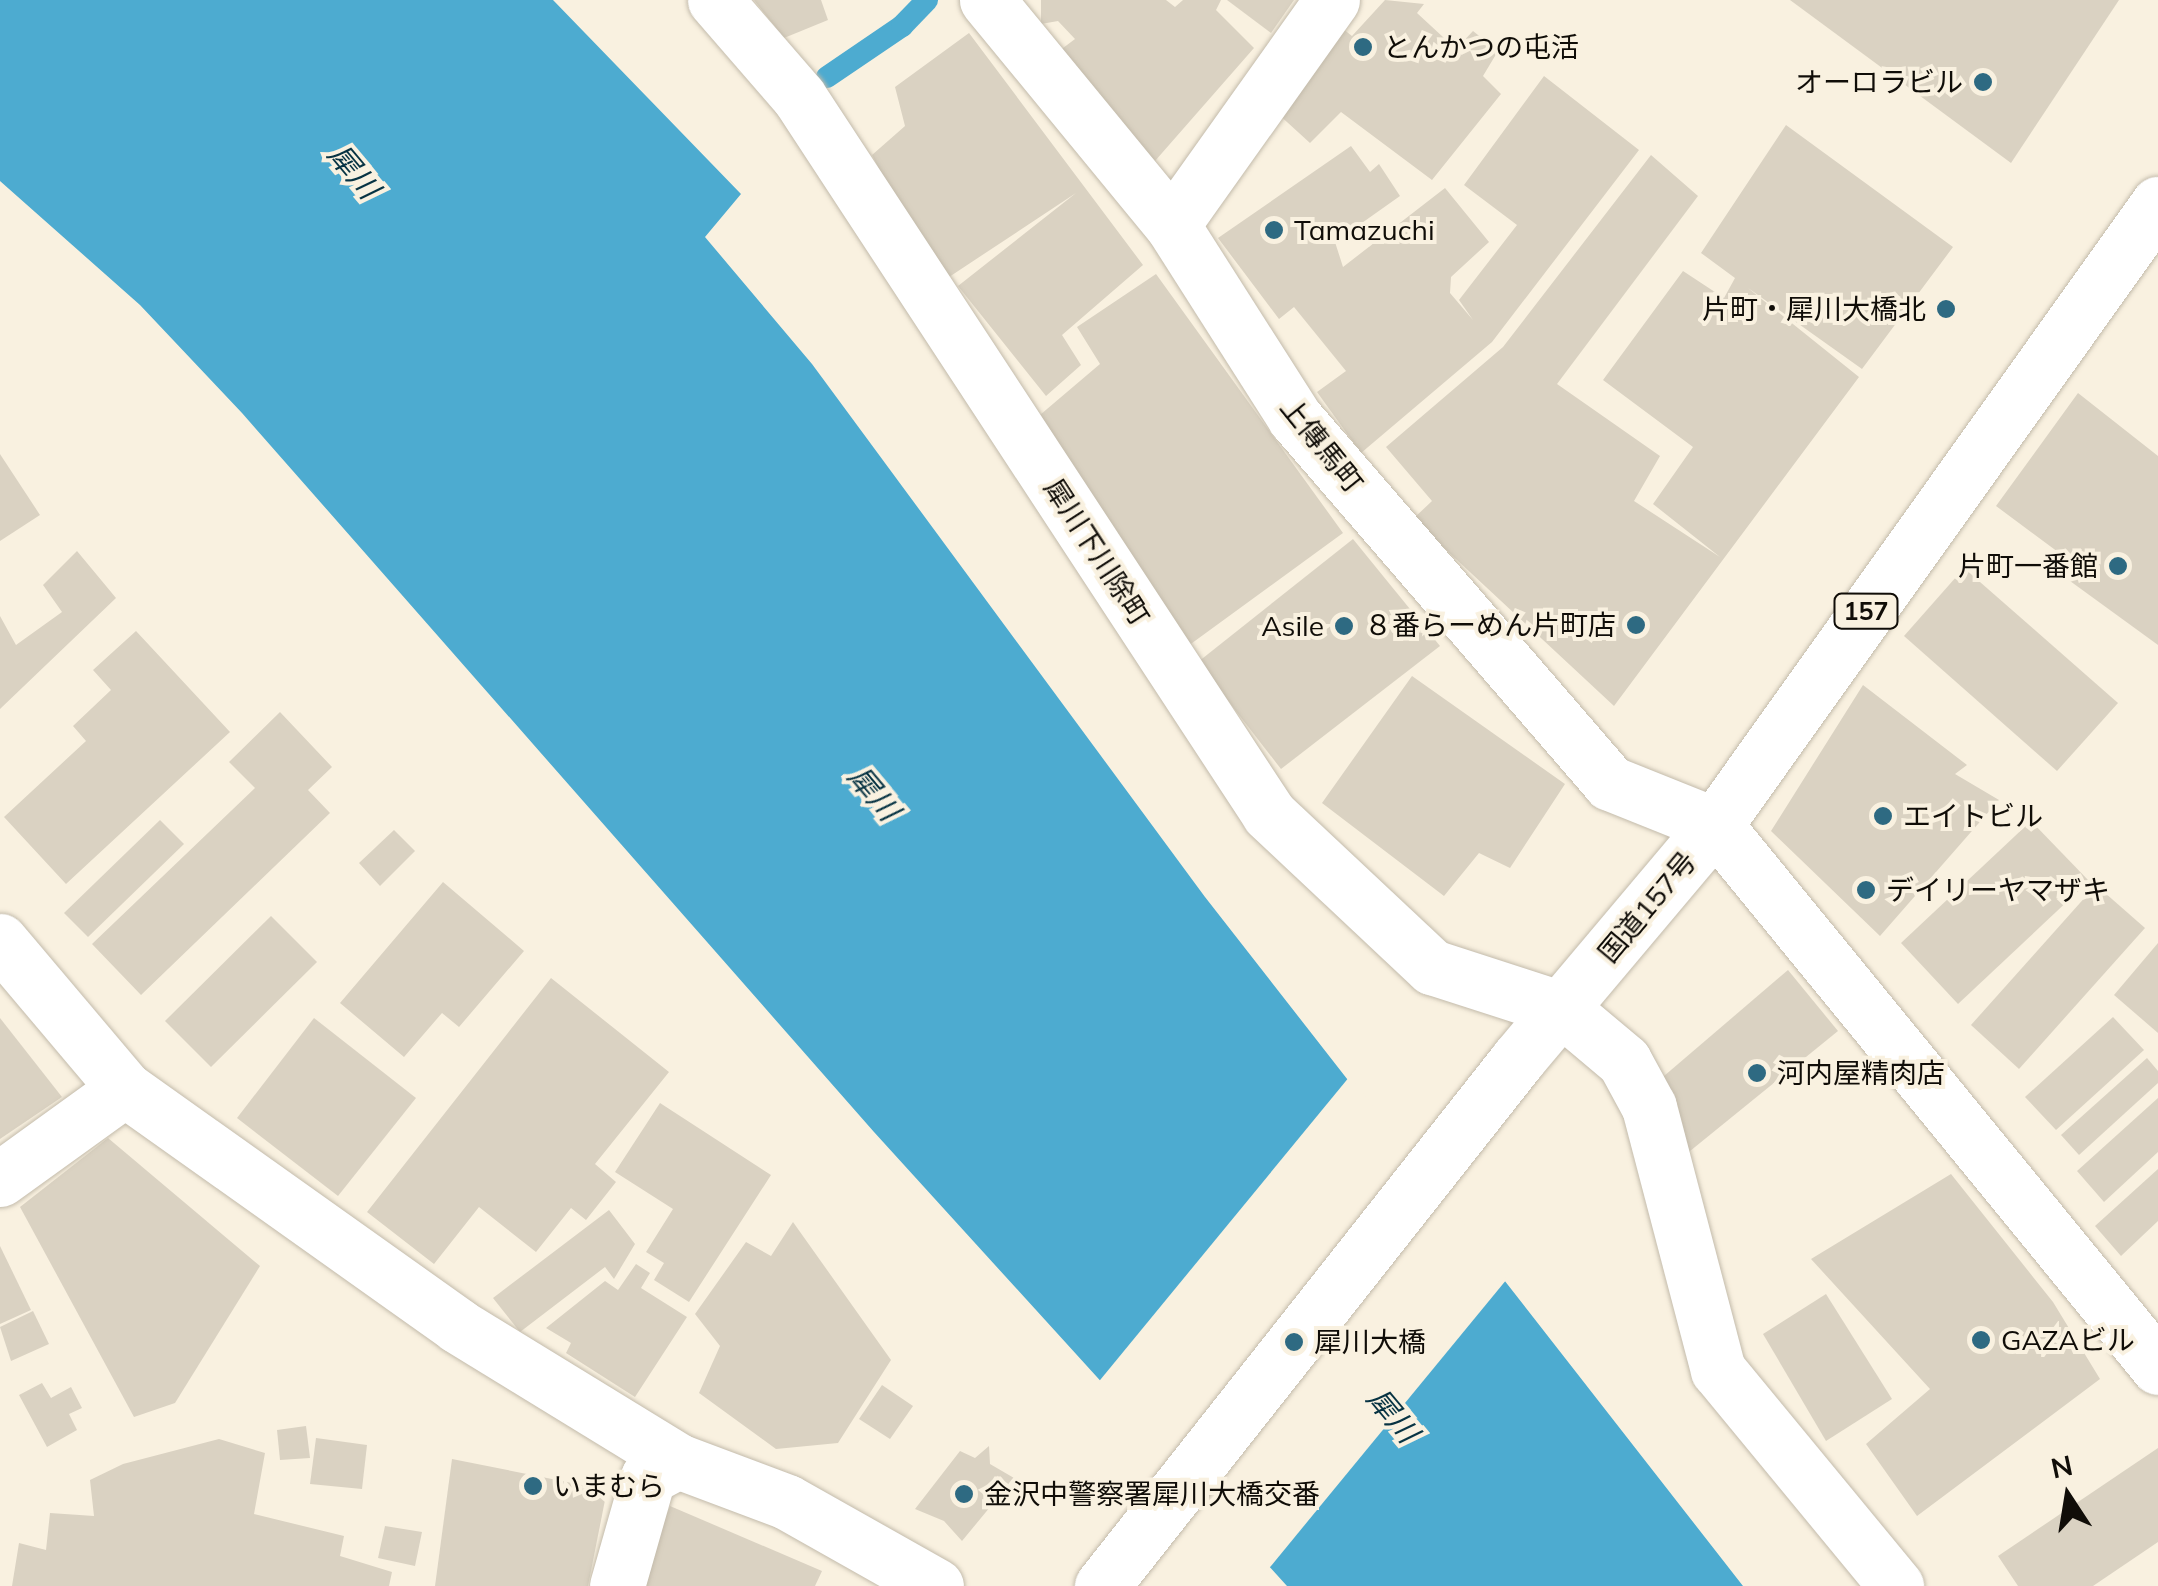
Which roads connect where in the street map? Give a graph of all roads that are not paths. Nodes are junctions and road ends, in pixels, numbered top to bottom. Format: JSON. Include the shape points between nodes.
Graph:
{"nodes":[{"id":1,"x":715,"y":0,"type":"edge"},
{"id":2,"x":987,"y":0,"type":"edge"},
{"id":3,"x":1332,"y":0,"type":"edge"},
{"id":4,"x":2158,"y":204,"type":"edge"},
{"id":5,"x":1172,"y":225,"type":"junction"},
{"id":6,"x":1715,"y":826,"type":"junction"},
{"id":7,"x":0,"y":941,"type":"edge"},
{"id":8,"x":1562,"y":1009,"type":"junction"},
{"id":9,"x":125,"y":1089,"type":"junction"},
{"id":10,"x":0,"y":1179,"type":"edge"},
{"id":11,"x":2158,"y":1367,"type":"edge"},
{"id":12,"x":678,"y":1461,"type":"junction"},
{"id":13,"x":617,"y":1586,"type":"edge"},
{"id":14,"x":936,"y":1586,"type":"edge"},
{"id":15,"x":1102,"y":1586,"type":"edge"},
{"id":16,"x":1896,"y":1586,"type":"edge"}],
"edges":[{"from":1,"to":8,"type":"main road","name":"犀川下川除町","via":[[799,97],[1269,814],[1432,967]]},
{"from":2,"to":5,"type":"main road","name":"上傳馬町"},
{"from":3,"to":5,"type":"main road"},
{"from":4,"to":6,"type":"main road","name":"国道157号","number":"157"},
{"from":5,"to":6,"type":"main road","name":"上傳馬町","via":[[1295,418],[1610,782]]},
{"from":6,"to":8,"type":"main road","name":"国道157号","number":"157"},
{"from":6,"to":11,"type":"main road"},
{"from":7,"to":9,"type":"main road"},
{"from":8,"to":15,"type":"main road","name":"国道157号","number":"157"},
{"from":8,"to":16,"type":"main road","via":[[1624,1061],[1649,1106],[1718,1370]]},
{"from":9,"to":10,"type":"main road"},
{"from":9,"to":12,"type":"main road","via":[[458,1326]]},
{"from":12,"to":13,"type":"main road","via":[[648,1476]]},
{"from":12,"to":14,"type":"main road","via":[[787,1502]]}]}
